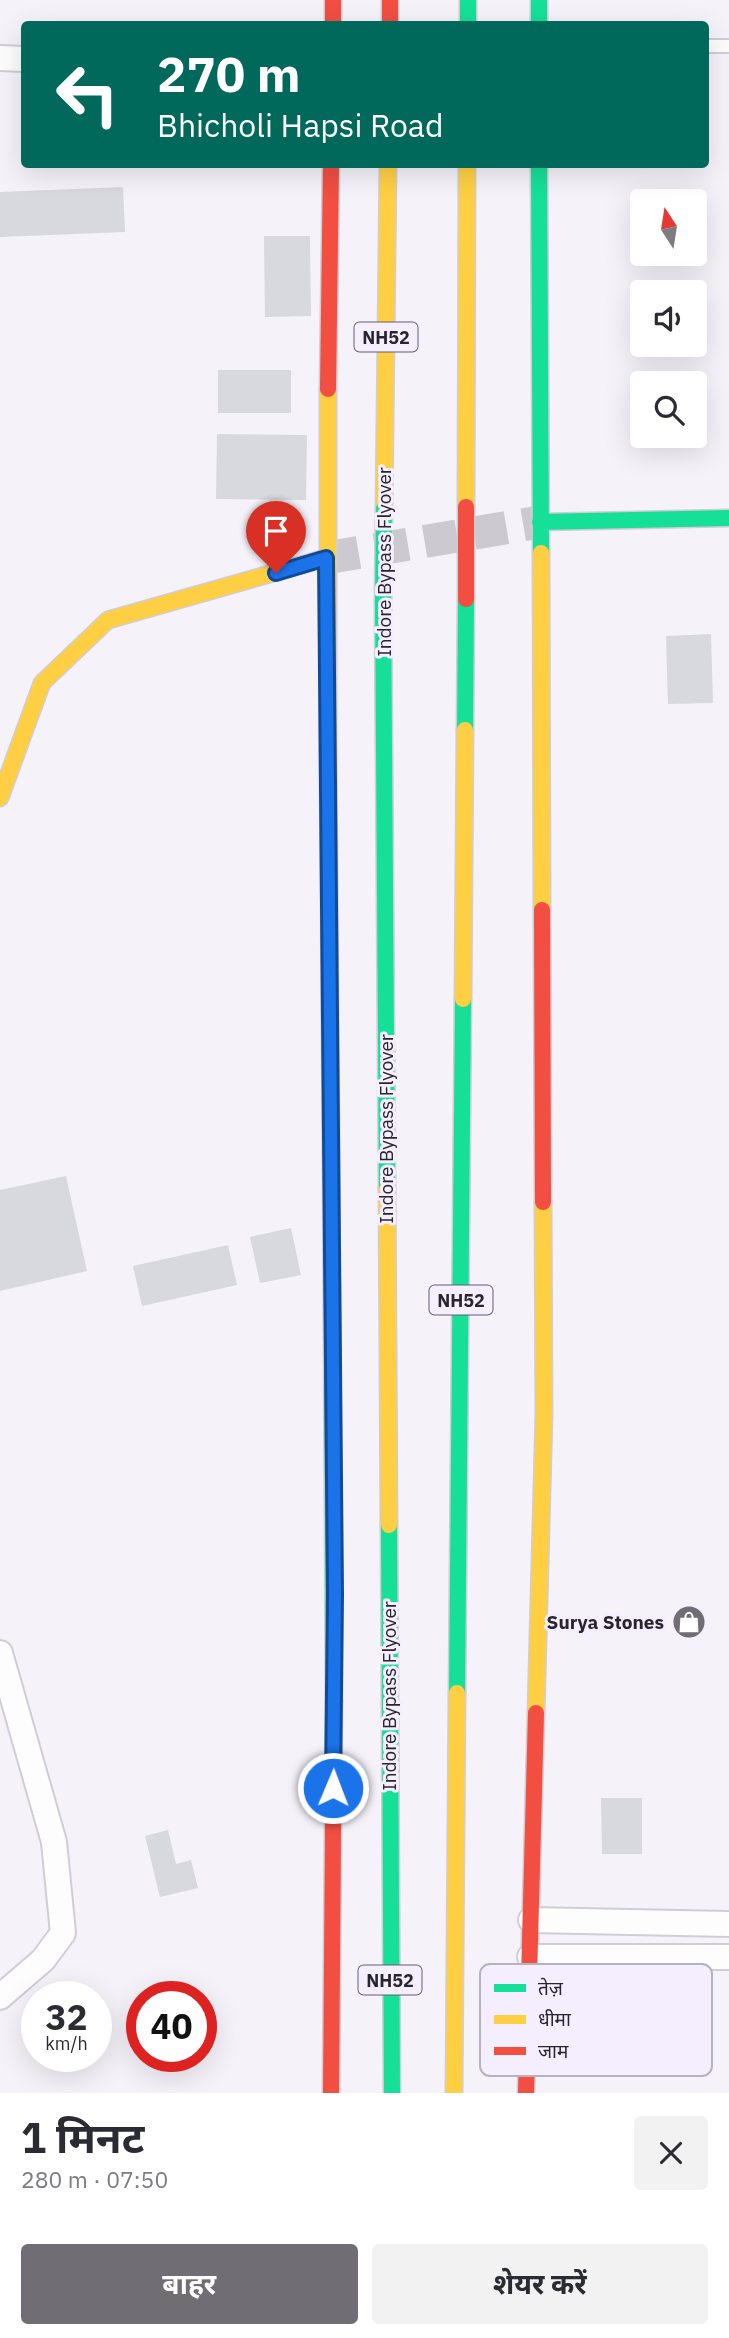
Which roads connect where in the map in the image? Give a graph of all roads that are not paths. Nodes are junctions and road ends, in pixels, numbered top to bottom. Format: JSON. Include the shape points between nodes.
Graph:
{"nodes":[{"id":1,"x":333,"y":0,"type":"edge"},
{"id":2,"x":390,"y":0,"type":"edge"},
{"id":3,"x":468,"y":0,"type":"edge"},
{"id":4,"x":539,"y":0,"type":"edge"},
{"id":5,"x":333,"y":21,"type":"edge"},
{"id":6,"x":390,"y":21,"type":"edge"},
{"id":7,"x":468,"y":21,"type":"edge"},
{"id":8,"x":539,"y":21,"type":"edge"},
{"id":9,"x":709,"y":46,"type":"edge"},
{"id":10,"x":729,"y":46,"type":"edge"},
{"id":11,"x":0,"y":58,"type":"edge"},
{"id":12,"x":21,"y":59,"type":"edge"},
{"id":13,"x":331,"y":168,"type":"edge"},
{"id":14,"x":388,"y":168,"type":"edge"},
{"id":15,"x":467,"y":168,"type":"edge"},
{"id":16,"x":538,"y":168,"type":"edge"},
{"id":17,"x":729,"y":518,"type":"edge"},
{"id":18,"x":540,"y":522,"type":"junction"},
{"id":19,"x":326,"y":558,"type":"junction"},
{"id":20,"x":0,"y":798,"type":"edge"},
{"id":21,"x":0,"y":1653,"type":"edge"},
{"id":22,"x":531,"y":1920,"type":"junction"},
{"id":23,"x":729,"y":1924,"type":"edge"},
{"id":24,"x":530,"y":1957,"type":"junction"},
{"id":25,"x":729,"y":1957,"type":"edge"},
{"id":26,"x":530,"y":1964,"type":"edge"},
{"id":27,"x":0,"y":1997,"type":"edge"},
{"id":28,"x":331,"y":2093,"type":"edge"},
{"id":29,"x":391,"y":2093,"type":"edge"},
{"id":30,"x":454,"y":2093,"type":"edge"}],
"edges":[{"from":1,"to":5,"type":"main road"},
{"from":2,"to":6,"type":"main road"},
{"from":3,"to":7,"type":"main road"},
{"from":4,"to":8,"type":"main road"},
{"from":9,"to":10,"type":"lane"},
{"from":11,"to":12,"type":"street"},
{"from":13,"to":19,"type":"main road"},
{"from":14,"to":29,"type":"main road","name":"Indore Bypass Flyover","number":"NH52","bridge":true,"via":[[383,601]]},
{"from":15,"to":30,"type":"main road","number":"NH52","bridge":true},
{"from":16,"to":18,"type":"main road"},
{"from":17,"to":18,"type":"main road"},
{"from":18,"to":22,"type":"main road","via":[[544,1413]]},
{"from":19,"to":20,"type":"main road","via":[[108,620],[42,683]]},
{"from":19,"to":28,"type":"main road","via":[[335,1594]]},
{"from":21,"to":27,"type":"street","via":[[54,1842],[63,1933],[43,1960]]},
{"from":22,"to":23,"type":"street"},
{"from":22,"to":24,"type":"main road"},
{"from":24,"to":25,"type":"street"},
{"from":24,"to":26,"type":"main road"}]}
